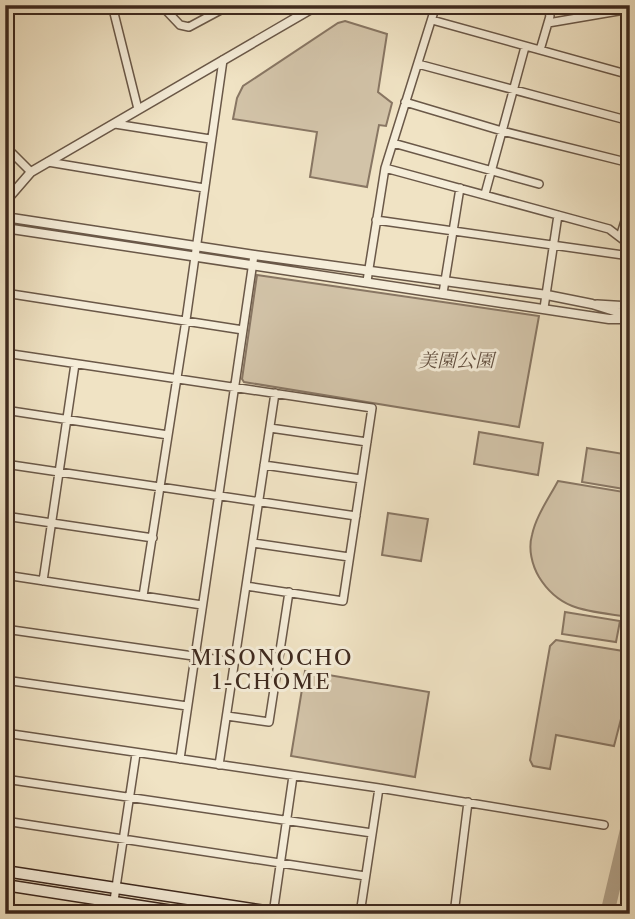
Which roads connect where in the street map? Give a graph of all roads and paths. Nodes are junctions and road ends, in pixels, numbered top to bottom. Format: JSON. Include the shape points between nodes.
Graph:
{"nodes":[{"id":1,"x":112,"y":5,"type":"edge"},
{"id":2,"x":161,"y":5,"type":"edge"},
{"id":3,"x":317,"y":5,"type":"edge"},
{"id":4,"x":436,"y":5,"type":"edge"},
{"id":5,"x":547,"y":5,"type":"edge"},
{"id":6,"x":228,"y":6,"type":"edge"},
{"id":7,"x":306,"y":8,"type":"edge"},
{"id":8,"x":630,"y":9,"type":"edge"},
{"id":9,"x":432,"y":20,"type":"junction"},
{"id":10,"x":548,"y":23,"type":"junction"},
{"id":11,"x":525,"y":47,"type":"junction"},
{"id":12,"x":540,"y":50,"type":"junction"},
{"id":13,"x":223,"y":60,"type":"junction"},
{"id":14,"x":418,"y":64,"type":"junction"},
{"id":15,"x":630,"y":75,"type":"edge"},
{"id":16,"x":514,"y":90,"type":"junction"},
{"id":17,"x":405,"y":103,"type":"junction"},
{"id":18,"x":138,"y":109,"type":"junction"},
{"id":19,"x":630,"y":121,"type":"edge"},
{"id":20,"x":115,"y":124,"type":"junction"},
{"id":21,"x":502,"y":131,"type":"junction"},
{"id":22,"x":210,"y":139,"type":"junction"},
{"id":23,"x":393,"y":143,"type":"junction"},
{"id":24,"x":5,"y":146,"type":"edge"},
{"id":25,"x":48,"y":162,"type":"junction"},
{"id":26,"x":630,"y":163,"type":"edge"},
{"id":27,"x":385,"y":168,"type":"junction"},
{"id":28,"x":490,"y":170,"type":"junction"},
{"id":29,"x":31,"y":172,"type":"junction"},
{"id":30,"x":539,"y":184,"type":"dead end"},
{"id":31,"x":204,"y":188,"type":"junction"},
{"id":32,"x":460,"y":188,"type":"junction"},
{"id":33,"x":485,"y":194,"type":"junction"},
{"id":34,"x":5,"y":202,"type":"edge"},
{"id":35,"x":629,"y":208,"type":"edge"},
{"id":36,"x":558,"y":215,"type":"junction"},
{"id":37,"x":5,"y":217,"type":"edge"},
{"id":38,"x":376,"y":220,"type":"junction"},
{"id":39,"x":5,"y":228,"type":"edge"},
{"id":40,"x":453,"y":230,"type":"junction"},
{"id":41,"x":620,"y":237,"type":"junction"},
{"id":42,"x":553,"y":245,"type":"junction"},
{"id":43,"x":630,"y":245,"type":"edge"},
{"id":44,"x":196,"y":246,"type":"junction"},
{"id":45,"x":254,"y":255,"type":"junction"},
{"id":46,"x":630,"y":256,"type":"edge"},
{"id":47,"x":195,"y":257,"type":"junction"},
{"id":48,"x":253,"y":266,"type":"junction"},
{"id":49,"x":368,"y":271,"type":"junction"},
{"id":50,"x":367,"y":281,"type":"junction"},
{"id":51,"x":444,"y":283,"type":"junction"},
{"id":52,"x":5,"y":293,"type":"edge"},
{"id":53,"x":443,"y":293,"type":"junction"},
{"id":54,"x":547,"y":295,"type":"junction"},
{"id":55,"x":592,"y":304,"type":"junction"},
{"id":56,"x":630,"y":306,"type":"edge"},
{"id":57,"x":544,"y":308,"type":"junction"},
{"id":58,"x":630,"y":318,"type":"edge"},
{"id":59,"x":186,"y":320,"type":"junction"},
{"id":60,"x":243,"y":330,"type":"junction"},
{"id":61,"x":5,"y":353,"type":"edge"},
{"id":62,"x":75,"y":364,"type":"junction"},
{"id":63,"x":176,"y":378,"type":"junction"},
{"id":64,"x":235,"y":387,"type":"junction"},
{"id":65,"x":275,"y":393,"type":"junction"},
{"id":66,"x":5,"y":410,"type":"edge"},
{"id":67,"x":66,"y":419,"type":"junction"},
{"id":68,"x":270,"y":428,"type":"junction"},
{"id":69,"x":169,"y":435,"type":"junction"},
{"id":70,"x":367,"y":442,"type":"junction"},
{"id":71,"x":5,"y":464,"type":"edge"},
{"id":72,"x":264,"y":465,"type":"junction"},
{"id":73,"x":59,"y":472,"type":"junction"},
{"id":74,"x":361,"y":479,"type":"junction"},
{"id":75,"x":161,"y":487,"type":"junction"},
{"id":76,"x":218,"y":496,"type":"junction"},
{"id":77,"x":259,"y":502,"type":"junction"},
{"id":78,"x":5,"y":516,"type":"edge"},
{"id":79,"x":356,"y":516,"type":"junction"},
{"id":80,"x":52,"y":523,"type":"junction"},
{"id":81,"x":153,"y":538,"type":"junction"},
{"id":82,"x":253,"y":543,"type":"junction"},
{"id":83,"x":349,"y":557,"type":"junction"},
{"id":84,"x":5,"y":575,"type":"edge"},
{"id":85,"x":43,"y":581,"type":"junction"},
{"id":86,"x":246,"y":586,"type":"junction"},
{"id":87,"x":289,"y":593,"type":"junction"},
{"id":88,"x":143,"y":596,"type":"junction"},
{"id":89,"x":202,"y":605,"type":"junction"},
{"id":90,"x":5,"y":629,"type":"edge"},
{"id":91,"x":194,"y":656,"type":"junction"},
{"id":92,"x":235,"y":662,"type":"junction"},
{"id":93,"x":5,"y":680,"type":"edge"},
{"id":94,"x":187,"y":706,"type":"junction"},
{"id":95,"x":227,"y":716,"type":"junction"},
{"id":96,"x":5,"y":733,"type":"edge"},
{"id":97,"x":136,"y":754,"type":"junction"},
{"id":98,"x":180,"y":759,"type":"junction"},
{"id":99,"x":219,"y":765,"type":"junction"},
{"id":100,"x":293,"y":776,"type":"junction"},
{"id":101,"x":5,"y":779,"type":"edge"},
{"id":102,"x":379,"y":788,"type":"junction"},
{"id":103,"x":129,"y":798,"type":"junction"},
{"id":104,"x":468,"y":802,"type":"junction"},
{"id":105,"x":5,"y":821,"type":"edge"},
{"id":106,"x":286,"y":822,"type":"junction"},
{"id":107,"x":604,"y":825,"type":"dead end"},
{"id":108,"x":372,"y":833,"type":"junction"},
{"id":109,"x":123,"y":838,"type":"junction"},
{"id":110,"x":280,"y":863,"type":"junction"},
{"id":111,"x":5,"y":871,"type":"edge"},
{"id":112,"x":365,"y":876,"type":"junction"},
{"id":113,"x":5,"y":885,"type":"edge"},
{"id":114,"x":116,"y":887,"type":"junction"},
{"id":115,"x":114,"y":902,"type":"junction"},
{"id":116,"x":273,"y":913,"type":"edge"},
{"id":117,"x":113,"y":914,"type":"edge"},
{"id":118,"x":192,"y":914,"type":"edge"},
{"id":119,"x":285,"y":914,"type":"edge"},
{"id":120,"x":360,"y":914,"type":"edge"},
{"id":121,"x":454,"y":914,"type":"edge"}],
"edges":[{"from":1,"to":18,"type":"street"},
{"from":2,"to":6,"type":"street","via":[[180,25],[190,27]]},
{"from":3,"to":7,"type":"street"},
{"from":4,"to":9,"type":"street"},
{"from":5,"to":10,"type":"street"},
{"from":7,"to":13,"type":"street"},
{"from":8,"to":10,"type":"street"},
{"from":9,"to":11,"type":"street"},
{"from":9,"to":14,"type":"street"},
{"from":10,"to":12,"type":"street"},
{"from":11,"to":12,"type":"street"},
{"from":11,"to":16,"type":"street"},
{"from":12,"to":15,"type":"street"},
{"from":13,"to":18,"type":"street"},
{"from":13,"to":22,"type":"street"},
{"from":14,"to":16,"type":"street"},
{"from":14,"to":17,"type":"street"},
{"from":16,"to":19,"type":"street"},
{"from":16,"to":21,"type":"street"},
{"from":17,"to":21,"type":"street"},
{"from":17,"to":23,"type":"street"},
{"from":18,"to":20,"type":"street"},
{"from":20,"to":22,"type":"street"},
{"from":20,"to":25,"type":"street"},
{"from":21,"to":26,"type":"street"},
{"from":21,"to":28,"type":"street"},
{"from":22,"to":31,"type":"street"},
{"from":23,"to":27,"type":"street"},
{"from":23,"to":28,"type":"street"},
{"from":24,"to":29,"type":"street"},
{"from":25,"to":29,"type":"street"},
{"from":25,"to":31,"type":"street"},
{"from":27,"to":32,"type":"street"},
{"from":27,"to":38,"type":"street"},
{"from":28,"to":30,"type":"street"},
{"from":28,"to":33,"type":"street"},
{"from":29,"to":34,"type":"street"},
{"from":31,"to":44,"type":"street"},
{"from":32,"to":33,"type":"street"},
{"from":32,"to":40,"type":"street"},
{"from":33,"to":36,"type":"street"},
{"from":35,"to":41,"type":"street"},
{"from":36,"to":41,"type":"street","via":[[609,229]]},
{"from":36,"to":42,"type":"street"},
{"from":37,"to":44,"type":"street"},
{"from":38,"to":40,"type":"street"},
{"from":38,"to":49,"type":"street"},
{"from":39,"to":47,"type":"street"},
{"from":40,"to":42,"type":"street"},
{"from":40,"to":51,"type":"street"},
{"from":41,"to":43,"type":"street"},
{"from":42,"to":46,"type":"street"},
{"from":42,"to":54,"type":"street"},
{"from":44,"to":45,"type":"street"},
{"from":44,"to":47,"type":"street"},
{"from":45,"to":48,"type":"street"},
{"from":45,"to":49,"type":"street"},
{"from":47,"to":48,"type":"street"},
{"from":47,"to":59,"type":"street"},
{"from":48,"to":50,"type":"street"},
{"from":48,"to":60,"type":"street"},
{"from":49,"to":50,"type":"street"},
{"from":49,"to":51,"type":"street"},
{"from":50,"to":53,"type":"street"},
{"from":51,"to":53,"type":"street"},
{"from":51,"to":54,"type":"street"},
{"from":52,"to":59,"type":"street"},
{"from":53,"to":57,"type":"street"},
{"from":54,"to":55,"type":"street"},
{"from":54,"to":57,"type":"street"},
{"from":55,"to":56,"type":"street"},
{"from":55,"to":58,"type":"street"},
{"from":57,"to":58,"type":"street"},
{"from":59,"to":60,"type":"street"},
{"from":59,"to":63,"type":"street"},
{"from":60,"to":64,"type":"street"},
{"from":61,"to":62,"type":"street"},
{"from":62,"to":63,"type":"street"},
{"from":62,"to":67,"type":"street"},
{"from":63,"to":64,"type":"street"},
{"from":63,"to":69,"type":"street"},
{"from":64,"to":65,"type":"street"},
{"from":64,"to":76,"type":"street"},
{"from":65,"to":68,"type":"street"},
{"from":65,"to":70,"type":"street","via":[[372,408]]},
{"from":66,"to":67,"type":"street"},
{"from":67,"to":69,"type":"street"},
{"from":67,"to":73,"type":"street"},
{"from":68,"to":70,"type":"street"},
{"from":68,"to":72,"type":"street"},
{"from":69,"to":75,"type":"street"},
{"from":70,"to":74,"type":"street"},
{"from":71,"to":73,"type":"street"},
{"from":72,"to":74,"type":"street"},
{"from":72,"to":77,"type":"street"},
{"from":73,"to":75,"type":"street"},
{"from":73,"to":80,"type":"street"},
{"from":74,"to":79,"type":"street"},
{"from":75,"to":76,"type":"street"},
{"from":75,"to":81,"type":"street"},
{"from":76,"to":77,"type":"street"},
{"from":76,"to":89,"type":"street"},
{"from":77,"to":79,"type":"street"},
{"from":77,"to":82,"type":"street"},
{"from":78,"to":80,"type":"street"},
{"from":79,"to":83,"type":"street"},
{"from":80,"to":81,"type":"street"},
{"from":80,"to":85,"type":"street"},
{"from":81,"to":88,"type":"street"},
{"from":82,"to":83,"type":"street"},
{"from":82,"to":86,"type":"street"},
{"from":83,"to":87,"type":"street","via":[[343,601]]},
{"from":84,"to":85,"type":"street"},
{"from":85,"to":88,"type":"street"},
{"from":86,"to":87,"type":"street"},
{"from":86,"to":92,"type":"street"},
{"from":87,"to":95,"type":"street","via":[[269,722]]},
{"from":88,"to":89,"type":"street"},
{"from":89,"to":91,"type":"street"},
{"from":90,"to":91,"type":"street"},
{"from":91,"to":92,"type":"street"},
{"from":91,"to":94,"type":"street"},
{"from":92,"to":95,"type":"street"},
{"from":93,"to":94,"type":"street"},
{"from":94,"to":98,"type":"street"},
{"from":95,"to":99,"type":"street"},
{"from":96,"to":97,"type":"street"},
{"from":97,"to":98,"type":"street"},
{"from":97,"to":103,"type":"street"},
{"from":98,"to":99,"type":"street"},
{"from":99,"to":100,"type":"street"},
{"from":100,"to":102,"type":"street"},
{"from":100,"to":106,"type":"street"},
{"from":101,"to":103,"type":"street"},
{"from":102,"to":104,"type":"street"},
{"from":102,"to":108,"type":"street"},
{"from":103,"to":106,"type":"street"},
{"from":103,"to":109,"type":"street"},
{"from":104,"to":107,"type":"street"},
{"from":104,"to":121,"type":"street"},
{"from":105,"to":109,"type":"street"},
{"from":106,"to":108,"type":"street"},
{"from":106,"to":110,"type":"street"},
{"from":108,"to":112,"type":"street"},
{"from":109,"to":110,"type":"street"},
{"from":109,"to":114,"type":"street"},
{"from":110,"to":112,"type":"street"},
{"from":110,"to":116,"type":"street"},
{"from":111,"to":114,"type":"main road"},
{"from":112,"to":120,"type":"street"},
{"from":113,"to":115,"type":"main road"},
{"from":114,"to":115,"type":"street"},
{"from":114,"to":116,"type":"main road"},
{"from":115,"to":117,"type":"street"},
{"from":115,"to":118,"type":"main road"},
{"from":116,"to":119,"type":"main road"}]}
